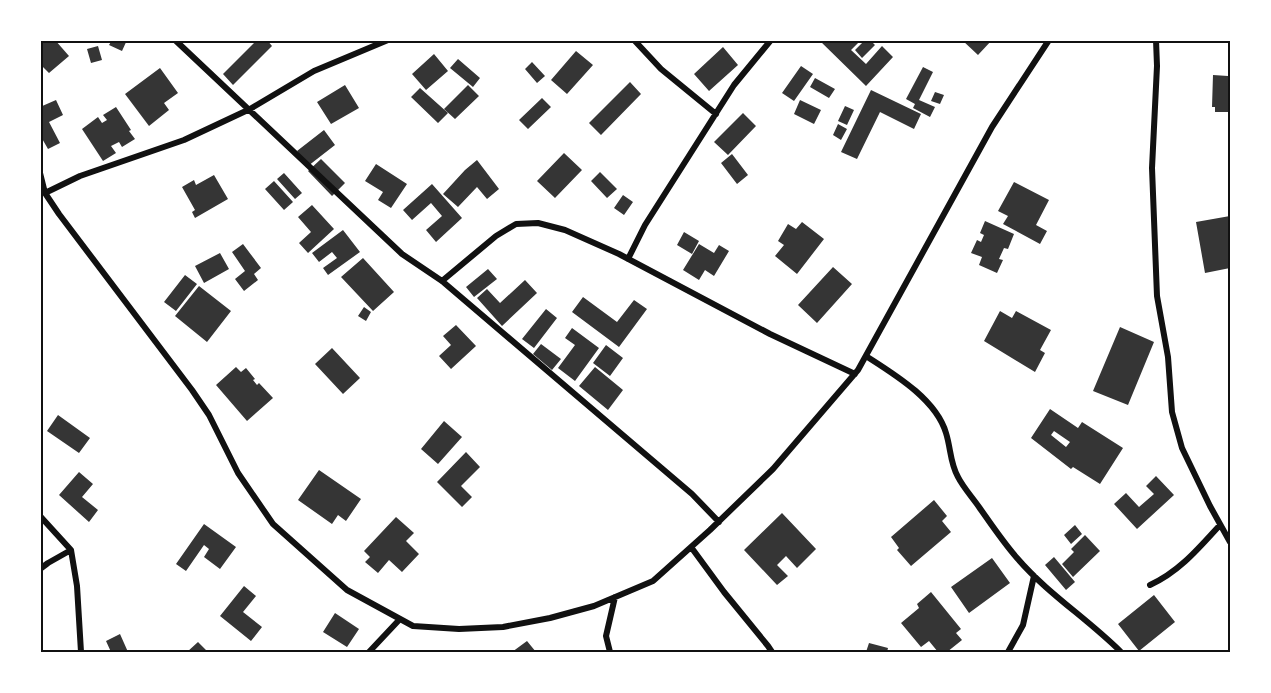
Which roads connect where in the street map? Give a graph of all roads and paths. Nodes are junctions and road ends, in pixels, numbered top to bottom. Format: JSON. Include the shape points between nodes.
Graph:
{"nodes":[{"id":1,"x":175,"y":40,"type":"edge"},
{"id":2,"x":388,"y":40,"type":"edge"},
{"id":3,"x":634,"y":40,"type":"edge"},
{"id":4,"x":771,"y":40,"type":"edge"},
{"id":5,"x":1049,"y":40,"type":"edge"},
{"id":6,"x":1156,"y":40,"type":"edge"},
{"id":7,"x":250,"y":109,"type":"junction"},
{"id":8,"x":716,"y":114,"type":"junction"},
{"id":9,"x":40,"y":173,"type":"edge"},
{"id":10,"x":45,"y":193,"type":"junction"},
{"id":11,"x":40,"y":202,"type":"edge"},
{"id":12,"x":51,"y":202,"type":"junction"},
{"id":13,"x":628,"y":259,"type":"junction"},
{"id":14,"x":442,"y":281,"type":"junction"},
{"id":15,"x":866,"y":356,"type":"junction"},
{"id":16,"x":855,"y":374,"type":"junction"},
{"id":17,"x":40,"y":516,"type":"edge"},
{"id":18,"x":719,"y":522,"type":"junction"},
{"id":19,"x":1221,"y":525,"type":"junction"},
{"id":20,"x":1230,"y":542,"type":"edge"},
{"id":21,"x":691,"y":547,"type":"junction"},
{"id":22,"x":70,"y":550,"type":"junction"},
{"id":23,"x":40,"y":569,"type":"edge"},
{"id":24,"x":1034,"y":576,"type":"junction"},
{"id":25,"x":1150,"y":585,"type":"dead end"},
{"id":26,"x":615,"y":597,"type":"junction"},
{"id":27,"x":400,"y":619,"type":"junction"},
{"id":28,"x":81,"y":652,"type":"edge"},
{"id":29,"x":369,"y":652,"type":"edge"},
{"id":30,"x":610,"y":652,"type":"edge"},
{"id":31,"x":771,"y":652,"type":"edge"},
{"id":32,"x":1008,"y":652,"type":"edge"},
{"id":33,"x":1121,"y":652,"type":"edge"}],
"edges":[{"from":1,"to":7,"type":"street"},
{"from":2,"to":7,"type":"street","via":[[314,71]]},
{"from":3,"to":8,"type":"street","via":[[661,69]]},
{"from":4,"to":8,"type":"street"},
{"from":5,"to":15,"type":"street","via":[[992,127]]},
{"from":6,"to":19,"type":"street","via":[[1152,180],[1157,296],[1168,357],[1172,412],[1182,448]]},
{"from":7,"to":10,"type":"street","via":[[184,140],[80,176]]},
{"from":7,"to":14,"type":"street","via":[[402,254]]},
{"from":8,"to":13,"type":"street","via":[[645,225]]},
{"from":9,"to":10,"type":"street"},
{"from":10,"to":12,"type":"street"},
{"from":11,"to":12,"type":"street"},
{"from":12,"to":27,"type":"street","via":[[203,406],[238,473],[273,524],[347,590]]},
{"from":13,"to":14,"type":"street","via":[[565,230],[538,223],[516,224]]},
{"from":13,"to":16,"type":"street"},
{"from":14,"to":18,"type":"street","via":[[692,494]]},
{"from":15,"to":16,"type":"street"},
{"from":15,"to":24,"type":"street","via":[[914,389],[940,419],[958,478]]},
{"from":16,"to":18,"type":"street","via":[[773,469]]},
{"from":17,"to":22,"type":"street"},
{"from":18,"to":21,"type":"street"},
{"from":19,"to":20,"type":"street"},
{"from":19,"to":25,"type":"street","via":[[1182,565]]},
{"from":21,"to":26,"type":"street","via":[[653,581]]},
{"from":21,"to":31,"type":"street"},
{"from":22,"to":23,"type":"street"},
{"from":22,"to":28,"type":"street","via":[[77,586]]},
{"from":24,"to":32,"type":"street","via":[[1023,625]]},
{"from":24,"to":33,"type":"street"},
{"from":26,"to":27,"type":"street","via":[[550,618],[503,627],[413,626]]},
{"from":26,"to":30,"type":"street","via":[[606,636]]},
{"from":27,"to":29,"type":"street"}]}
